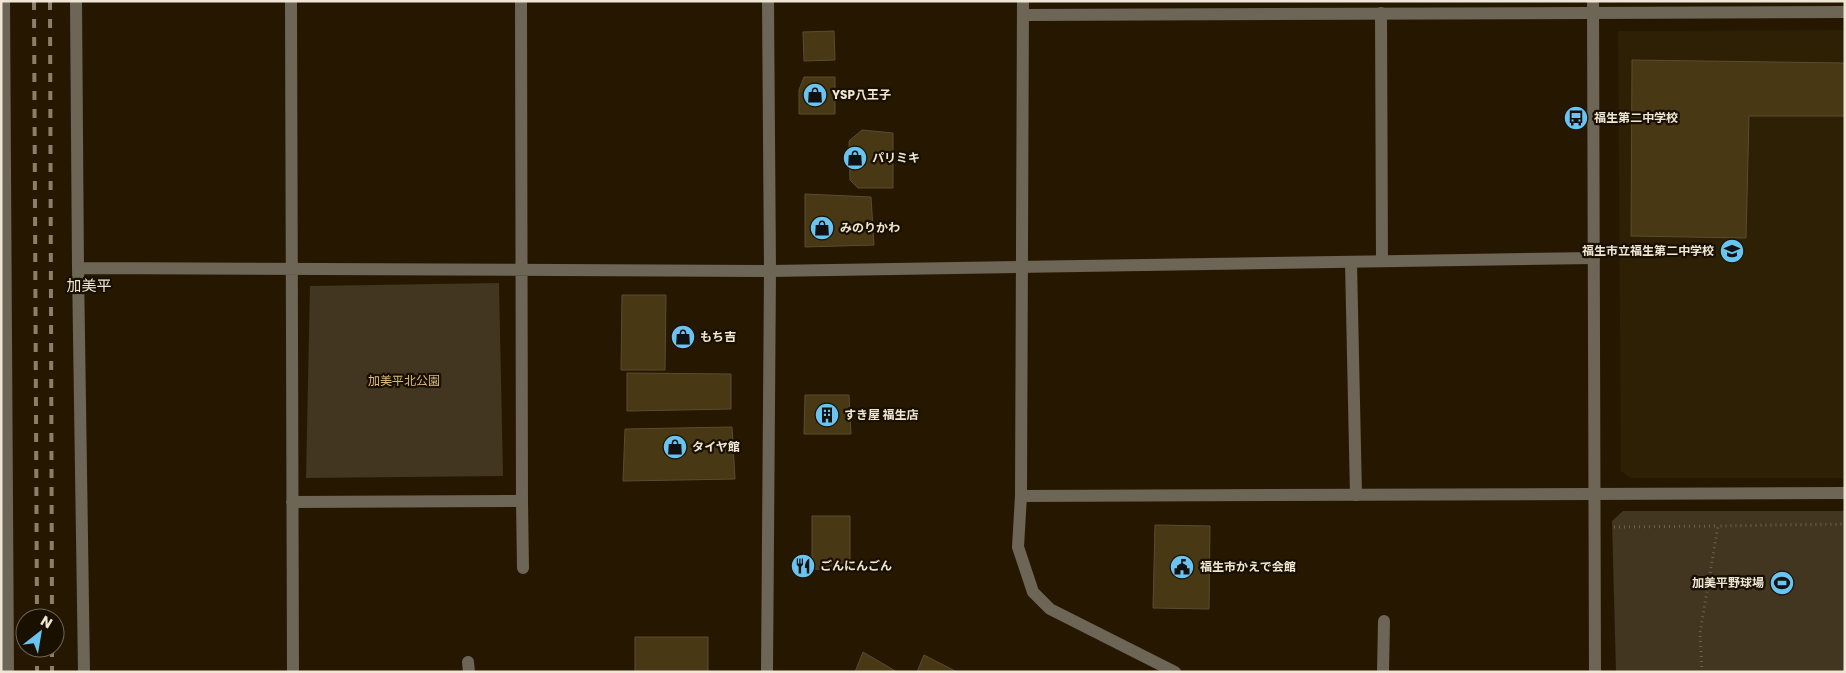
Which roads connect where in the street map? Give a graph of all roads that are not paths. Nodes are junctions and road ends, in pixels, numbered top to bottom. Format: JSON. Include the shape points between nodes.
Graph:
{"nodes":[{"id":1,"x":3,"y":1,"type":"edge"},
{"id":2,"x":76,"y":1,"type":"edge"},
{"id":3,"x":291,"y":1,"type":"edge"},
{"id":4,"x":521,"y":1,"type":"edge"},
{"id":5,"x":768,"y":1,"type":"edge"},
{"id":6,"x":1023,"y":1,"type":"edge"},
{"id":7,"x":1593,"y":6,"type":"edge"},
{"id":8,"x":1845,"y":12,"type":"edge"},
{"id":9,"x":1381,"y":13,"type":"junction"},
{"id":10,"x":1023,"y":15,"type":"junction"},
{"id":11,"x":3,"y":204,"type":"edge"},
{"id":12,"x":1594,"y":258,"type":"junction"},
{"id":13,"x":1382,"y":261,"type":"junction"},
{"id":14,"x":1351,"y":262,"type":"junction"},
{"id":15,"x":1021,"y":266,"type":"junction"},
{"id":16,"x":78,"y":268,"type":"junction"},
{"id":17,"x":292,"y":268,"type":"junction"},
{"id":18,"x":522,"y":269,"type":"junction"},
{"id":19,"x":770,"y":270,"type":"junction"},
{"id":20,"x":1845,"y":493,"type":"edge"},
{"id":21,"x":1595,"y":494,"type":"junction"},
{"id":22,"x":1356,"y":495,"type":"junction"},
{"id":23,"x":1021,"y":496,"type":"junction"},
{"id":24,"x":522,"y":501,"type":"junction"},
{"id":25,"x":292,"y":502,"type":"junction"},
{"id":26,"x":523,"y":568,"type":"dead end"},
{"id":27,"x":1384,"y":621,"type":"dead end"},
{"id":28,"x":8,"y":672,"type":"edge"},
{"id":29,"x":84,"y":672,"type":"edge"},
{"id":30,"x":293,"y":672,"type":"edge"},
{"id":31,"x":767,"y":672,"type":"edge"},
{"id":32,"x":1175,"y":672,"type":"edge"},
{"id":33,"x":1383,"y":672,"type":"edge"},
{"id":34,"x":1595,"y":672,"type":"edge"}],
"edges":[{"from":1,"to":11,"type":"street"},
{"from":2,"to":16,"type":"street"},
{"from":3,"to":17,"type":"street"},
{"from":4,"to":18,"type":"street"},
{"from":5,"to":19,"type":"street"},
{"from":6,"to":10,"type":"street"},
{"from":7,"to":8,"type":"street"},
{"from":7,"to":9,"type":"street"},
{"from":7,"to":12,"type":"street"},
{"from":9,"to":10,"type":"street"},
{"from":9,"to":13,"type":"street"},
{"from":10,"to":15,"type":"street"},
{"from":11,"to":28,"type":"street"},
{"from":12,"to":13,"type":"street"},
{"from":12,"to":21,"type":"street"},
{"from":13,"to":14,"type":"street"},
{"from":14,"to":15,"type":"street"},
{"from":14,"to":22,"type":"street"},
{"from":15,"to":19,"type":"street"},
{"from":15,"to":23,"type":"street"},
{"from":16,"to":17,"type":"street"},
{"from":16,"to":29,"type":"street"},
{"from":17,"to":18,"type":"street"},
{"from":17,"to":25,"type":"street"},
{"from":18,"to":19,"type":"street"},
{"from":18,"to":24,"type":"street"},
{"from":19,"to":31,"type":"street"},
{"from":20,"to":21,"type":"street"},
{"from":21,"to":22,"type":"street"},
{"from":21,"to":34,"type":"street"},
{"from":22,"to":23,"type":"street"},
{"from":23,"to":32,"type":"street","via":[[1018,547],[1033,592],[1050,610]]},
{"from":24,"to":25,"type":"street"},
{"from":24,"to":26,"type":"street"},
{"from":25,"to":30,"type":"street"},
{"from":27,"to":33,"type":"street"}]}
